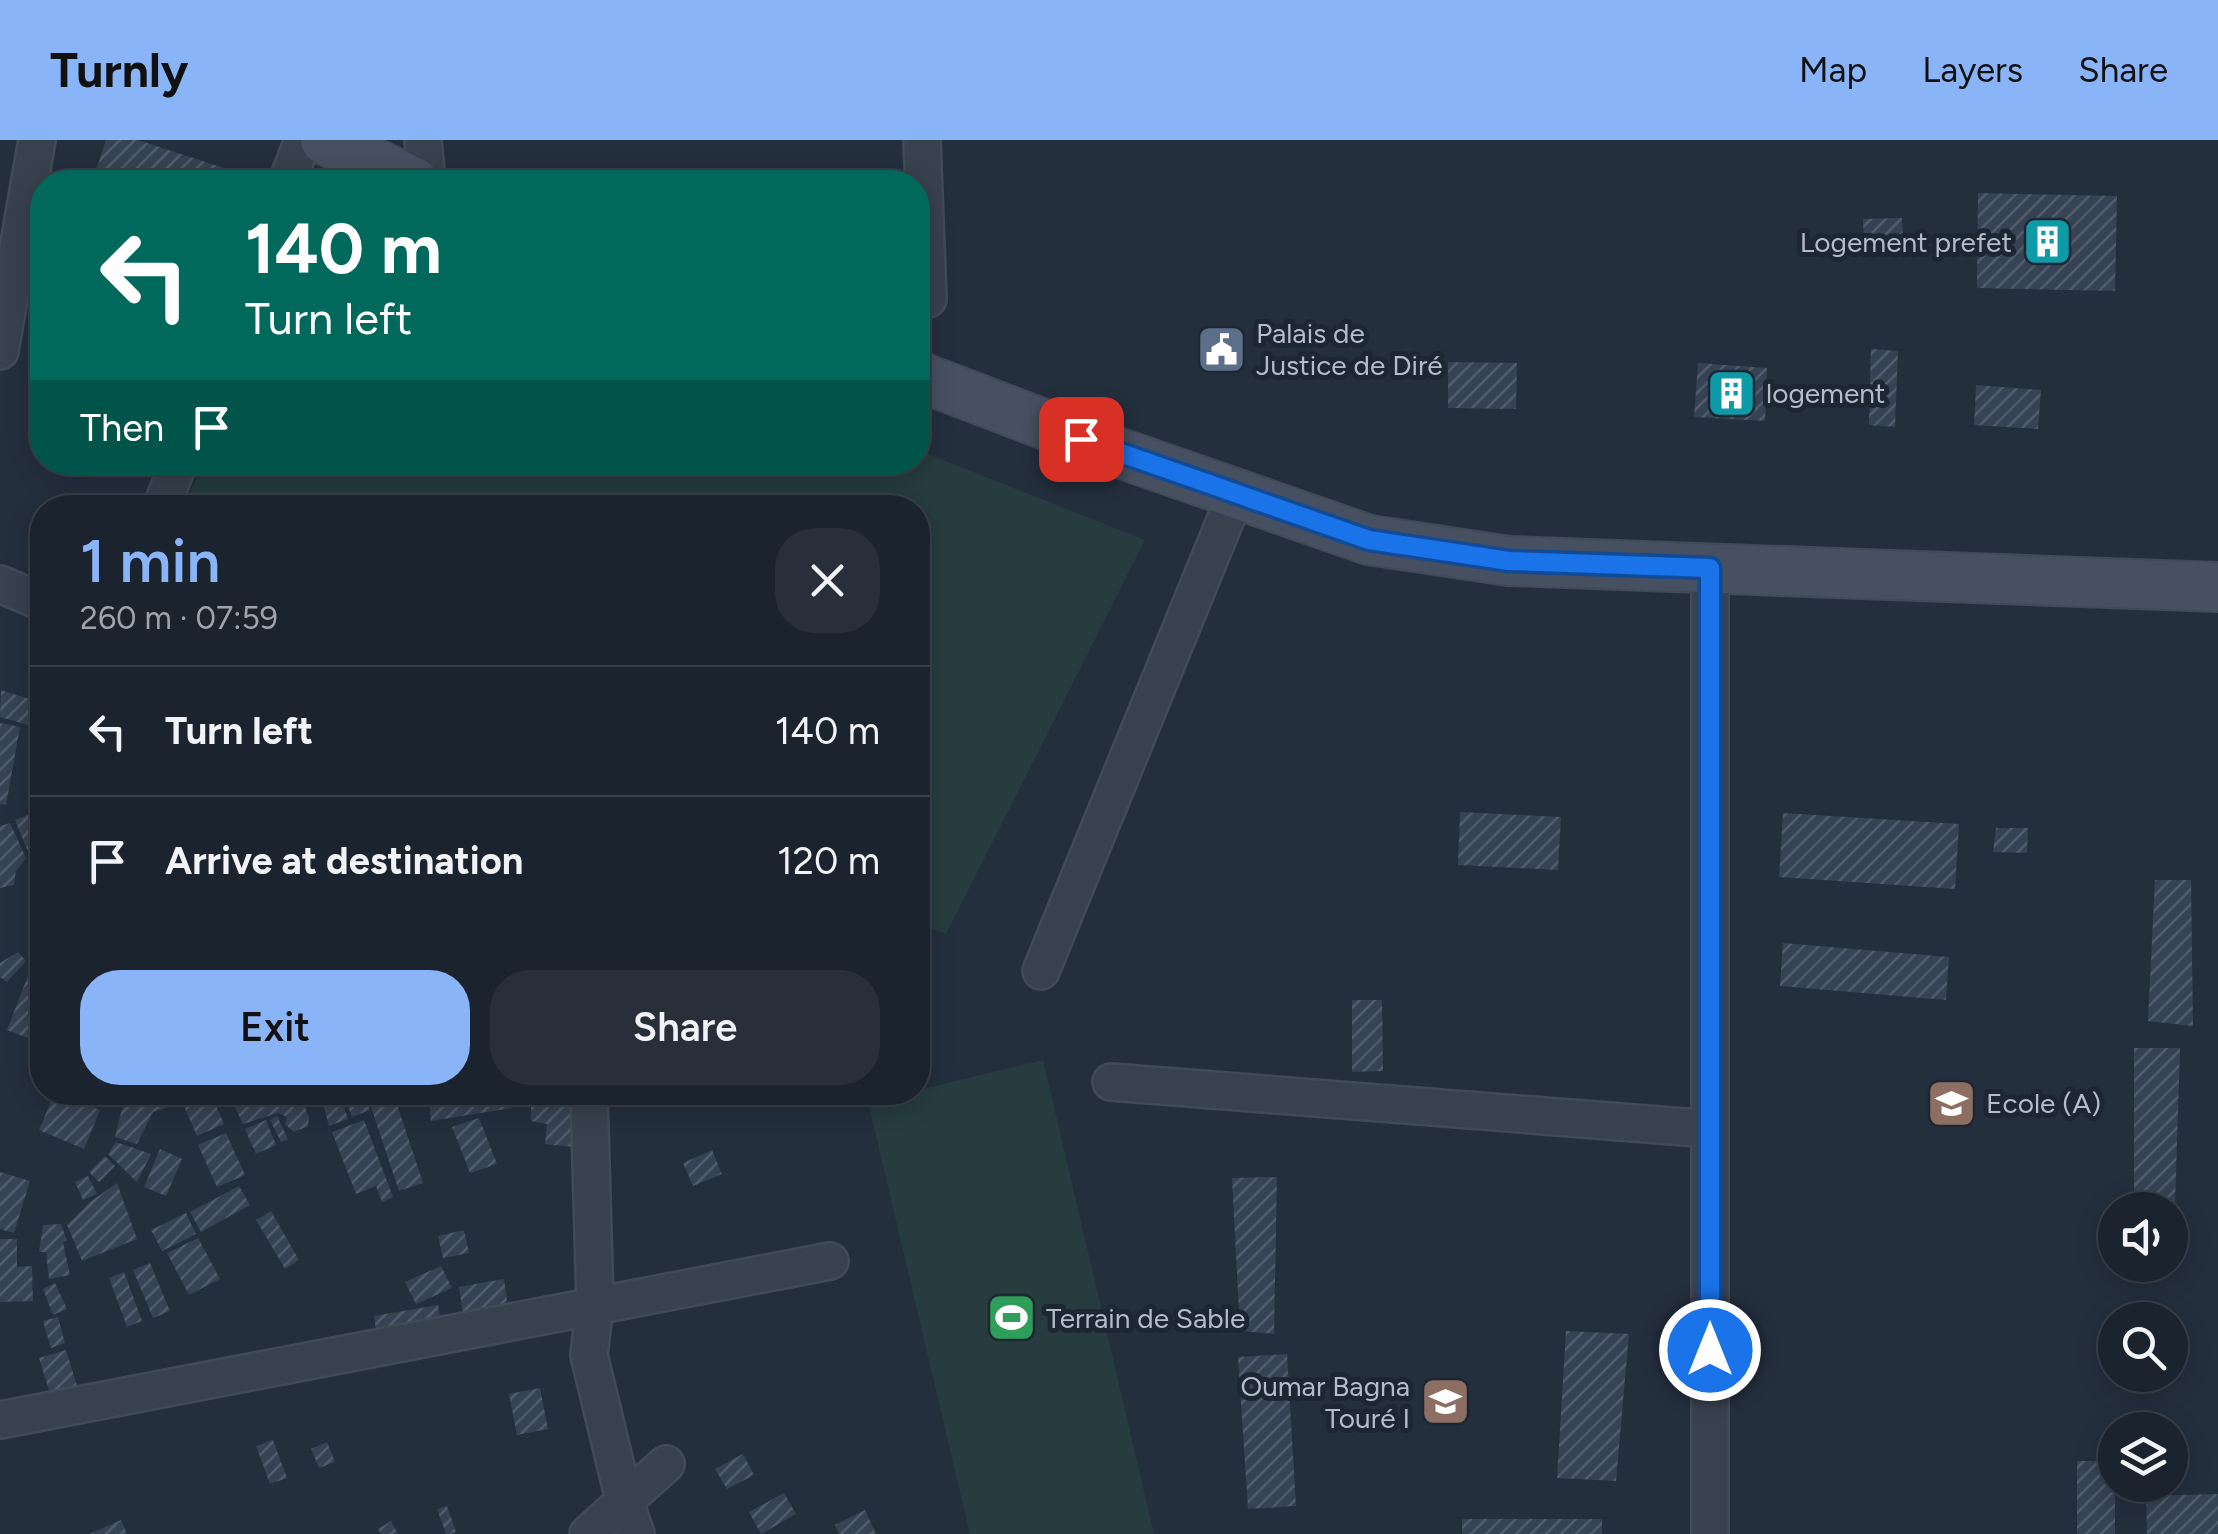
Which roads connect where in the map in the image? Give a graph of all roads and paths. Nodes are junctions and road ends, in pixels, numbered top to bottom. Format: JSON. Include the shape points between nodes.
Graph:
{"nodes":[{"id":1,"x":38,"y":140,"type":"edge"},
{"id":2,"x":303,"y":140,"type":"edge"},
{"id":3,"x":325,"y":140,"type":"edge"},
{"id":4,"x":423,"y":140,"type":"edge"},
{"id":5,"x":922,"y":140,"type":"edge"},
{"id":6,"x":33,"y":170,"type":"edge"},
{"id":7,"x":292,"y":170,"type":"edge"},
{"id":8,"x":389,"y":170,"type":"edge"},
{"id":9,"x":426,"y":170,"type":"edge"},
{"id":10,"x":923,"y":170,"type":"edge"},
{"id":11,"x":30,"y":184,"type":"edge"},
{"id":12,"x":0,"y":351,"type":"edge"},
{"id":13,"x":930,"y":380,"type":"edge"},
{"id":14,"x":1236,"y":494,"type":"junction"},
{"id":15,"x":1710,"y":568,"type":"junction"},
{"id":16,"x":0,"y":584,"type":"edge"},
{"id":17,"x":2218,"y":587,"type":"edge"},
{"id":18,"x":30,"y":597,"type":"edge"},
{"id":19,"x":1041,"y":971,"type":"dead end"},
{"id":20,"x":1111,"y":1082,"type":"dead end"},
{"id":21,"x":589,"y":1105,"type":"edge"},
{"id":22,"x":1710,"y":1129,"type":"junction"},
{"id":23,"x":830,"y":1261,"type":"dead end"},
{"id":24,"x":595,"y":1304,"type":"junction"},
{"id":25,"x":0,"y":1420,"type":"edge"},
{"id":26,"x":666,"y":1464,"type":"dead end"},
{"id":27,"x":624,"y":1500,"type":"junction"},
{"id":28,"x":588,"y":1534,"type":"edge"},
{"id":29,"x":636,"y":1534,"type":"edge"},
{"id":30,"x":1710,"y":1534,"type":"edge"}],
"edges":[{"from":1,"to":6,"type":"street"},
{"from":2,"to":7,"type":"street"},
{"from":3,"to":8,"type":"street"},
{"from":4,"to":9,"type":"street"},
{"from":5,"to":10,"type":"street"},
{"from":11,"to":12,"type":"street"},
{"from":13,"to":14,"type":"street"},
{"from":14,"to":15,"type":"street","via":[[1369,540],[1509,561]]},
{"from":14,"to":19,"type":"street"},
{"from":15,"to":17,"type":"street"},
{"from":15,"to":22,"type":"street"},
{"from":16,"to":18,"type":"street"},
{"from":20,"to":22,"type":"street"},
{"from":21,"to":24,"type":"street"},
{"from":22,"to":30,"type":"street"},
{"from":23,"to":24,"type":"street"},
{"from":24,"to":25,"type":"street"},
{"from":24,"to":27,"type":"street","via":[[589,1355]]},
{"from":26,"to":27,"type":"street"},
{"from":27,"to":28,"type":"street"},
{"from":27,"to":29,"type":"street"}]}
